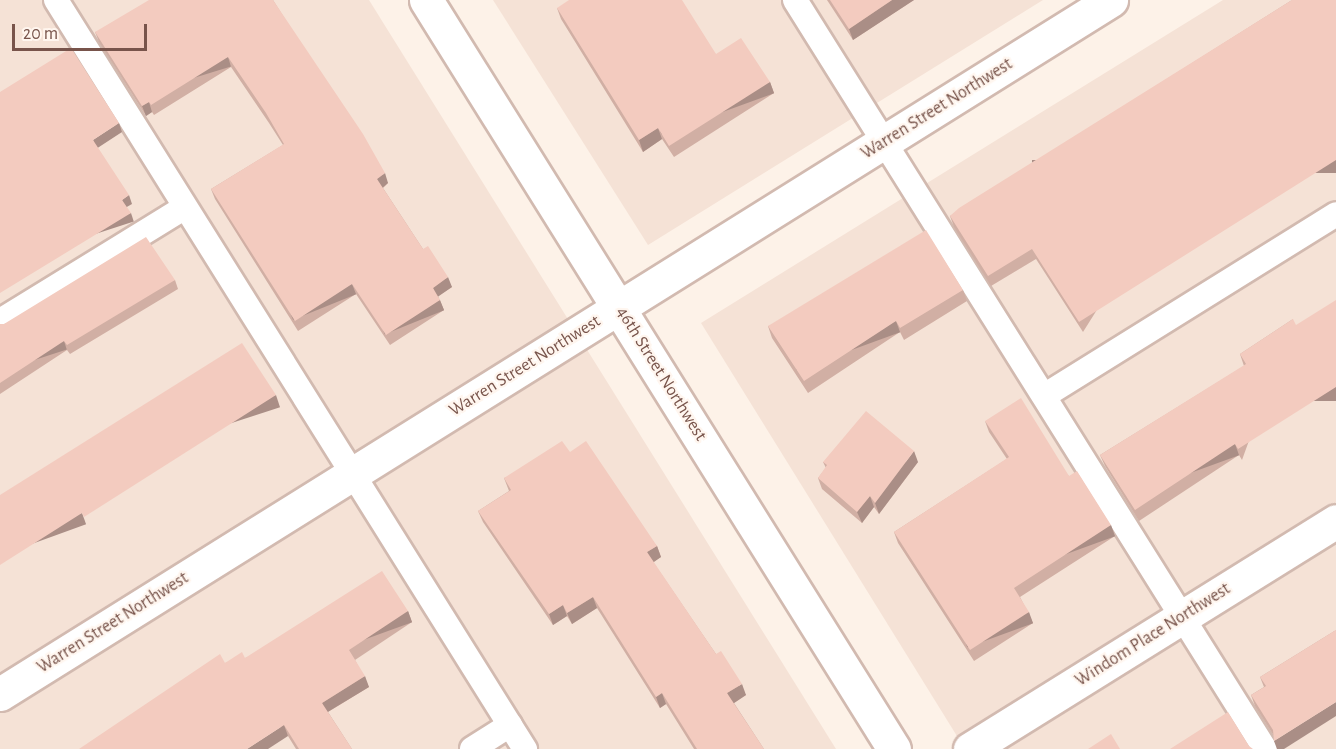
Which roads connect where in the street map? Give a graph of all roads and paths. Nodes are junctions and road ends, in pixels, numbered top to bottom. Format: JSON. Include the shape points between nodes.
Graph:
{"nodes":[{"id":1,"x":56,"y":0,"type":"edge"},
{"id":2,"x":426,"y":0,"type":"edge"},
{"id":3,"x":795,"y":0,"type":"edge"},
{"id":4,"x":1111,"y":0,"type":"edge"},
{"id":5,"x":884,"y":142,"type":"junction"},
{"id":6,"x":185,"y":207,"type":"junction"},
{"id":7,"x":1336,"y":214,"type":"edge"},
{"id":8,"x":620,"y":307,"type":"junction"},
{"id":9,"x":0,"y":321,"type":"edge"},
{"id":10,"x":1044,"y":396,"type":"junction"},
{"id":11,"x":352,"y":474,"type":"junction"},
{"id":12,"x":1336,"y":521,"type":"edge"},
{"id":13,"x":1182,"y":616,"type":"junction"},
{"id":14,"x":0,"y":694,"type":"edge"},
{"id":15,"x":510,"y":725,"type":"junction"},
{"id":16,"x":472,"y":749,"type":"edge"},
{"id":17,"x":525,"y":749,"type":"edge"},
{"id":18,"x":894,"y":749,"type":"edge"},
{"id":19,"x":970,"y":749,"type":"edge"},
{"id":20,"x":1265,"y":749,"type":"edge"}],
"edges":[{"from":1,"to":6,"type":"lane"},
{"from":2,"to":8,"type":"street","name":"46th Street Northwest"},
{"from":3,"to":5,"type":"lane"},
{"from":4,"to":5,"type":"street","name":"Warren Street Northwest"},
{"from":5,"to":8,"type":"street","name":"Warren Street Northwest"},
{"from":5,"to":10,"type":"lane"},
{"from":6,"to":9,"type":"lane"},
{"from":6,"to":11,"type":"lane"},
{"from":7,"to":10,"type":"lane"},
{"from":8,"to":11,"type":"street","name":"Warren Street Northwest"},
{"from":8,"to":18,"type":"street","name":"46th Street Northwest"},
{"from":10,"to":13,"type":"lane"},
{"from":11,"to":14,"type":"street","name":"Warren Street Northwest"},
{"from":11,"to":15,"type":"lane"},
{"from":12,"to":13,"type":"street","name":"Windom Place Northwest"},
{"from":13,"to":19,"type":"street","name":"Windom Place Northwest"},
{"from":13,"to":20,"type":"lane"},
{"from":15,"to":16,"type":"lane"},
{"from":15,"to":17,"type":"lane"}]}
